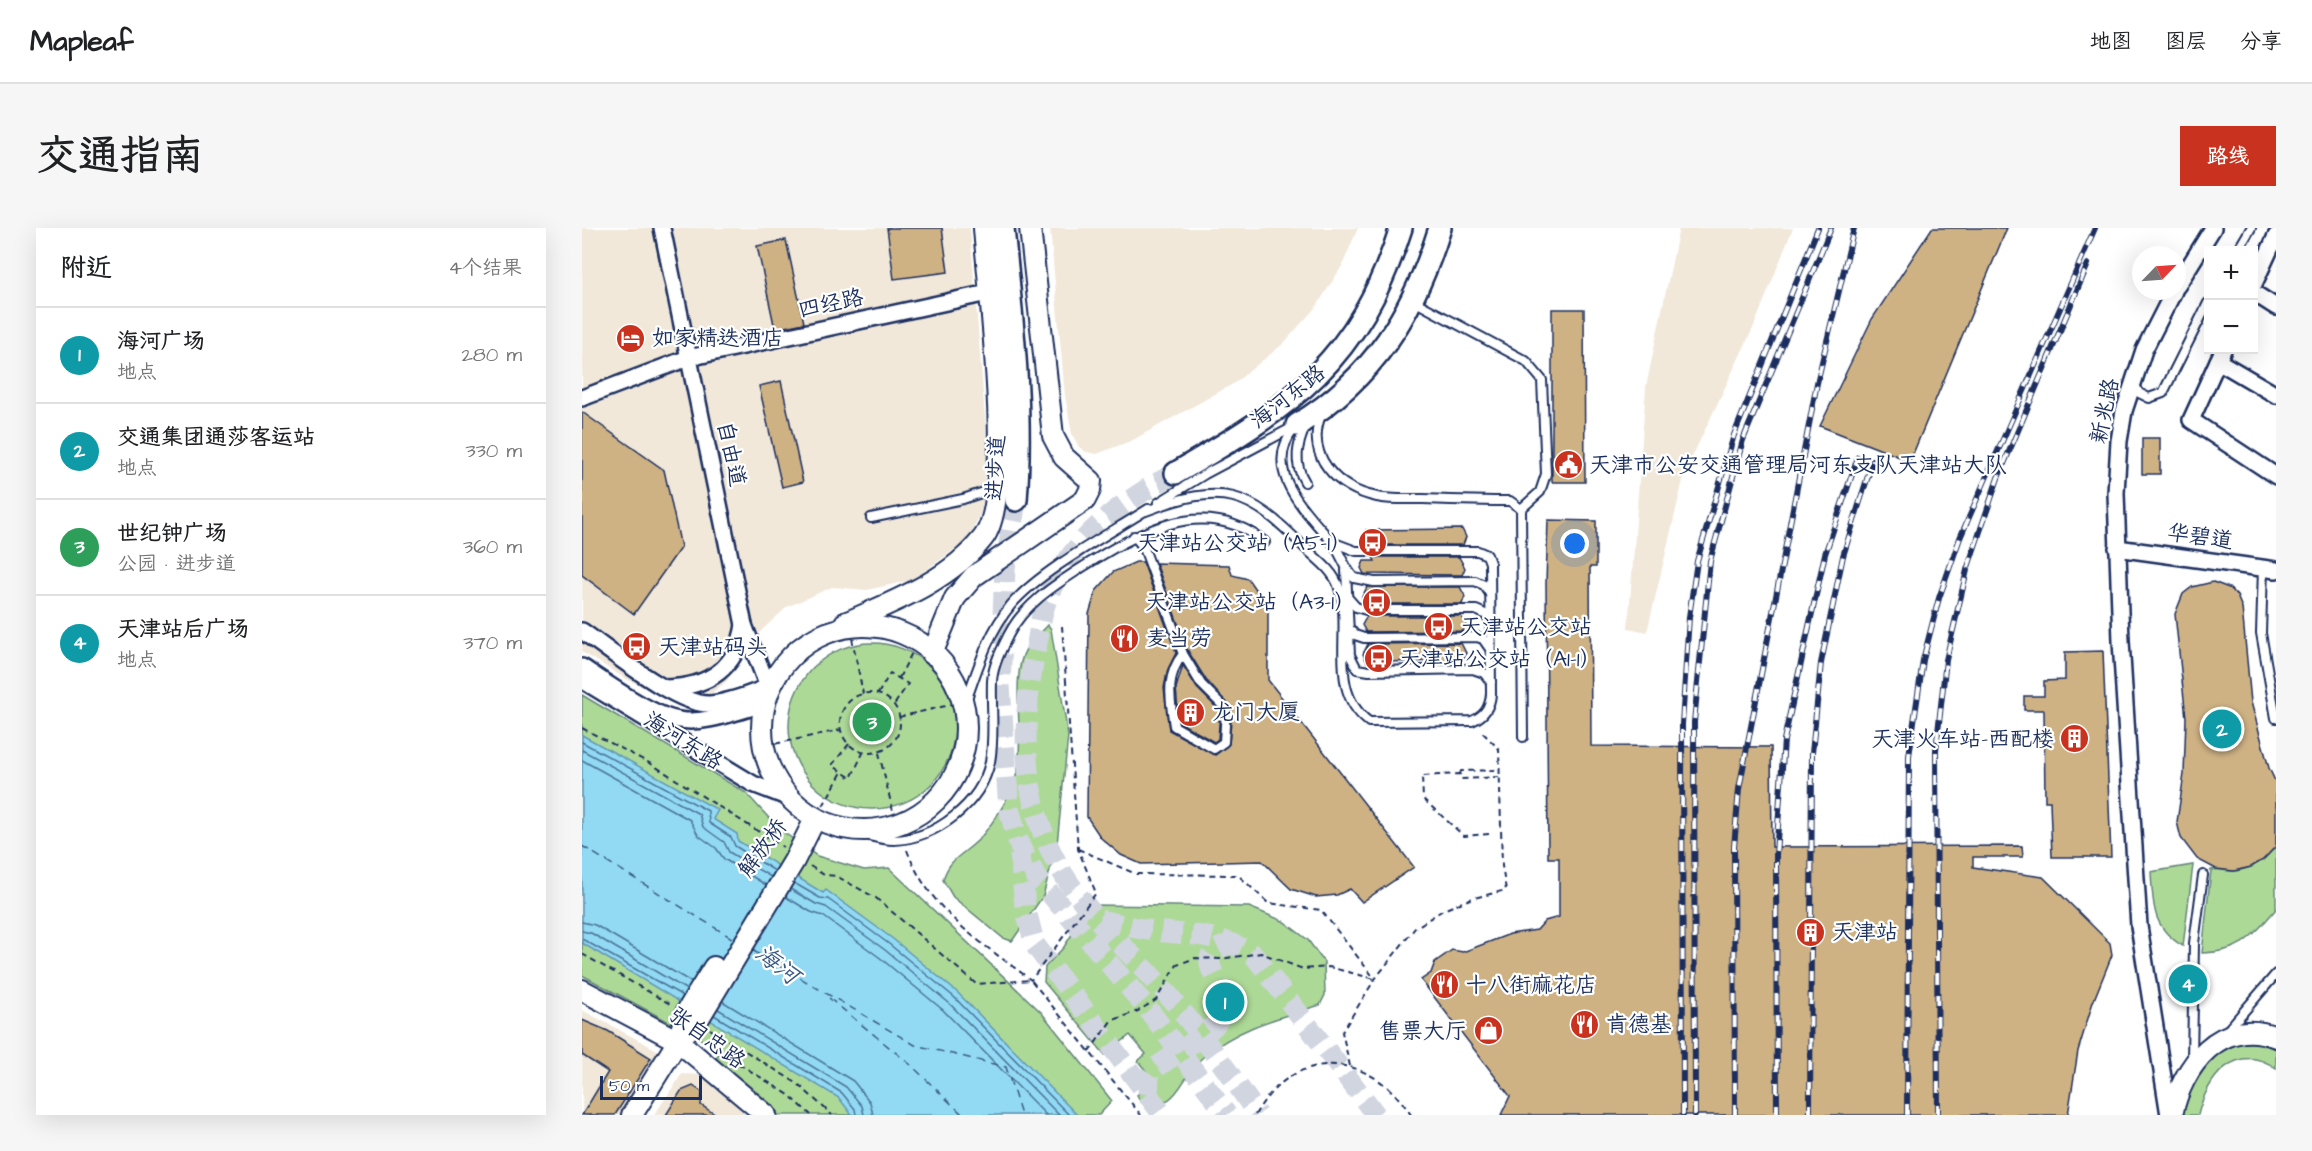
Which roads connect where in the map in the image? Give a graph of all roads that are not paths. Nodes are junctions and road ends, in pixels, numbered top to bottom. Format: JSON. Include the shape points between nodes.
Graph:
{"nodes":[{"id":1,"x":662,"y":228,"type":"edge"},
{"id":2,"x":984,"y":228,"type":"edge"},
{"id":3,"x":1003,"y":228,"type":"edge"},
{"id":4,"x":1030,"y":228,"type":"edge"},
{"id":5,"x":1401,"y":228,"type":"edge"},
{"id":6,"x":1440,"y":228,"type":"edge"},
{"id":7,"x":2213,"y":228,"type":"edge"},
{"id":8,"x":2251,"y":228,"type":"edge"},
{"id":9,"x":2276,"y":236,"type":"edge"},
{"id":10,"x":2240,"y":246,"type":"edge"},
{"id":11,"x":2186,"y":272,"type":"edge"},
{"id":12,"x":2258,"y":274,"type":"edge"},
{"id":13,"x":988,"y":292,"type":"junction"},
{"id":14,"x":2258,"y":296,"type":"edge"},
{"id":15,"x":1413,"y":300,"type":"junction"},
{"id":16,"x":2169,"y":300,"type":"edge"},
{"id":17,"x":2276,"y":307,"type":"edge"},
{"id":18,"x":2204,"y":311,"type":"edge"},
{"id":19,"x":2220,"y":355,"type":"edge"},
{"id":20,"x":688,"y":357,"type":"junction"},
{"id":21,"x":2134,"y":379,"type":"junction"},
{"id":22,"x":2276,"y":395,"type":"edge"},
{"id":23,"x":582,"y":399,"type":"edge"},
{"id":24,"x":1311,"y":416,"type":"junction"},
{"id":25,"x":1176,"y":473,"type":"tunnel mouth"},
{"id":26,"x":2276,"y":476,"type":"edge"},
{"id":27,"x":1305,"y":482,"type":"dead end"},
{"id":28,"x":997,"y":487,"type":"junction"},
{"id":29,"x":1016,"y":500,"type":"tunnel mouth"},
{"id":30,"x":1521,"y":508,"type":"junction"},
{"id":31,"x":1146,"y":511,"type":"junction"},
{"id":32,"x":871,"y":518,"type":"dead end"},
{"id":33,"x":1134,"y":536,"type":"junction"},
{"id":34,"x":1265,"y":542,"type":"dead end"},
{"id":35,"x":1332,"y":542,"type":"junction"},
{"id":36,"x":2117,"y":548,"type":"junction"},
{"id":37,"x":1346,"y":565,"type":"junction"},
{"id":38,"x":2269,"y":569,"type":"edge"},
{"id":39,"x":1490,"y":594,"type":"junction"},
{"id":40,"x":1347,"y":597,"type":"junction"},
{"id":41,"x":1491,"y":623,"type":"junction"},
{"id":42,"x":744,"y":625,"type":"junction"},
{"id":43,"x":845,"y":625,"type":"junction"},
{"id":44,"x":1349,"y":627,"type":"junction"},
{"id":45,"x":582,"y":631,"type":"edge"},
{"id":46,"x":925,"y":648,"type":"junction"},
{"id":47,"x":1491,"y":650,"type":"junction"},
{"id":48,"x":1183,"y":654,"type":"junction"},
{"id":49,"x":582,"y":667,"type":"edge"},
{"id":50,"x":582,"y":680,"type":"edge"},
{"id":51,"x":1491,"y":683,"type":"junction"},
{"id":52,"x":666,"y":688,"type":"junction"},
{"id":53,"x":767,"y":695,"type":"junction"},
{"id":54,"x":966,"y":701,"type":"junction"},
{"id":55,"x":2276,"y":718,"type":"edge"},
{"id":56,"x":1522,"y":737,"type":"dead end"},
{"id":57,"x":787,"y":797,"type":"junction"},
{"id":58,"x":815,"y":819,"type":"junction"},
{"id":59,"x":899,"y":832,"type":"junction"},
{"id":60,"x":2203,"y":875,"type":"dead end"},
{"id":61,"x":2276,"y":974,"type":"edge"},
{"id":62,"x":582,"y":990,"type":"edge"},
{"id":63,"x":2276,"y":1037,"type":"edge"},
{"id":64,"x":2220,"y":1039,"type":"junction"},
{"id":65,"x":678,"y":1041,"type":"junction"},
{"id":66,"x":2192,"y":1065,"type":"junction"},
{"id":67,"x":632,"y":1115,"type":"edge"},
{"id":68,"x":766,"y":1115,"type":"edge"},
{"id":69,"x":2171,"y":1115,"type":"edge"}],
"edges":[{"from":1,"to":20,"type":"street","name":"自由道"},
{"from":2,"to":13,"type":"street","name":"进步道"},
{"from":3,"to":29,"type":"main road","name":"进步道","via":[[1018,370]]},
{"from":4,"to":46,"type":"street","via":[[1053,436],[1064,457],[1090,481],[1090,490],[1085,500],[964,586]]},
{"from":5,"to":25,"type":"main road","name":"海河东路","via":[[1380,287],[1332,362],[1287,402]]},
{"from":6,"to":15,"type":"main road"},
{"from":7,"to":11,"type":"street"},
{"from":8,"to":10,"type":"lane"},
{"from":9,"to":12,"type":"street"},
{"from":13,"to":20,"type":"street","name":"四经路"},
{"from":13,"to":28,"type":"street","name":"进步道","via":[[998,401]]},
{"from":14,"to":17,"type":"street"},
{"from":15,"to":24,"type":"main road","via":[[1366,371]]},
{"from":15,"to":30,"type":"lane","via":[[1526,361],[1542,380],[1546,474],[1540,492]]},
{"from":16,"to":21,"type":"street","name":"新兆路"},
{"from":18,"to":21,"type":"lane","via":[[2163,393],[2144,396],[2136,389]]},
{"from":19,"to":22,"type":"street"},
{"from":19,"to":26,"type":"street","via":[[2191,420]]},
{"from":20,"to":23,"type":"street","name":"四经路"},
{"from":20,"to":42,"type":"street","name":"自由道"},
{"from":21,"to":36,"type":"street","name":"新兆路","via":[[2118,441]]},
{"from":24,"to":27,"type":"lane","via":[[1297,454],[1297,465]]},
{"from":24,"to":30,"type":"lane","via":[[1320,458],[1329,471],[1354,489],[1380,498],[1510,501]]},
{"from":24,"to":31,"type":"lane"},
{"from":24,"to":35,"type":"lane","via":[[1287,442],[1283,459],[1285,478],[1293,496]]},
{"from":28,"to":32,"type":"lane","via":[[963,499]]},
{"from":28,"to":43,"type":"street","name":"进步道","via":[[990,525],[973,548],[928,584]]},
{"from":30,"to":56,"type":"lane"},
{"from":31,"to":51,"type":"lane","via":[[1186,496],[1207,494],[1239,498],[1265,510],[1325,567],[1338,586],[1346,690],[1364,718],[1375,724],[1472,722],[1488,707]]},
{"from":31,"to":54,"type":"lane","via":[[1044,577],[1012,605],[988,643]]},
{"from":33,"to":34,"type":"lane","via":[[1167,524],[1202,520],[1236,525]]},
{"from":33,"to":48,"type":"lane","via":[[1144,548]]},
{"from":33,"to":59,"type":"lane","via":[[1043,594],[1020,617],[997,660],[992,679],[992,744],[983,780],[955,815],[921,836]]},
{"from":35,"to":37,"type":"lane"},
{"from":35,"to":39,"type":"lane","via":[[1356,551],[1484,552],[1490,563]]},
{"from":36,"to":38,"type":"street","name":"华碧道"},
{"from":36,"to":69,"type":"street","name":"新兆路","via":[[2139,926]]},
{"from":37,"to":39,"type":"lane","via":[[1350,574],[1362,581],[1475,581]]},
{"from":37,"to":40,"type":"lane"},
{"from":38,"to":55,"type":"lane","via":[[2261,633]]},
{"from":39,"to":41,"type":"lane"},
{"from":40,"to":41,"type":"lane","via":[[1356,607],[1366,610],[1476,610]]},
{"from":40,"to":44,"type":"lane"},
{"from":41,"to":47,"type":"lane"},
{"from":42,"to":52,"type":"street","via":[[741,642],[719,672],[688,688]]},
{"from":42,"to":53,"type":"street","name":"自由道"},
{"from":43,"to":46,"type":"street","via":[[890,631]]},
{"from":43,"to":53,"type":"street","name":"进步道","via":[[799,647],[789,656]]},
{"from":44,"to":47,"type":"lane","via":[[1364,638],[1477,637]]},
{"from":44,"to":51,"type":"lane","via":[[1350,655],[1358,669],[1473,669],[1484,673]]},
{"from":45,"to":52,"type":"street","name":"海河东路"},
{"from":46,"to":54,"type":"street","via":[[947,669]]},
{"from":47,"to":51,"type":"lane"},
{"from":48,"to":48,"type":"lane","via":[[1172,668],[1174,726],[1214,749],[1224,742],[1226,709],[1200,684]]},
{"from":49,"to":53,"type":"street","name":"海河东路","via":[[679,721],[700,720]]},
{"from":50,"to":57,"type":"street","name":"海河东路","via":[[753,784]]},
{"from":52,"to":53,"type":"street","name":"海河东路","via":[[684,700],[708,704]]},
{"from":53,"to":57,"type":"street","via":[[765,746]]},
{"from":54,"to":59,"type":"street","via":[[966,743],[953,777],[938,797]]},
{"from":57,"to":58,"type":"street"},
{"from":58,"to":59,"type":"street","via":[[858,833]]},
{"from":58,"to":65,"type":"street","name":"解放桥"},
{"from":60,"to":66,"type":"lane","via":[[2194,943]]},
{"from":61,"to":64,"type":"lane"},
{"from":62,"to":65,"type":"street","name":"张自忠路"},
{"from":63,"to":64,"type":"street","via":[[2245,1031]]},
{"from":64,"to":66,"type":"street"},
{"from":65,"to":67,"type":"street","name":"解放桥"},
{"from":65,"to":68,"type":"street","name":"张自忠路"},
{"from":66,"to":69,"type":"street"}]}
